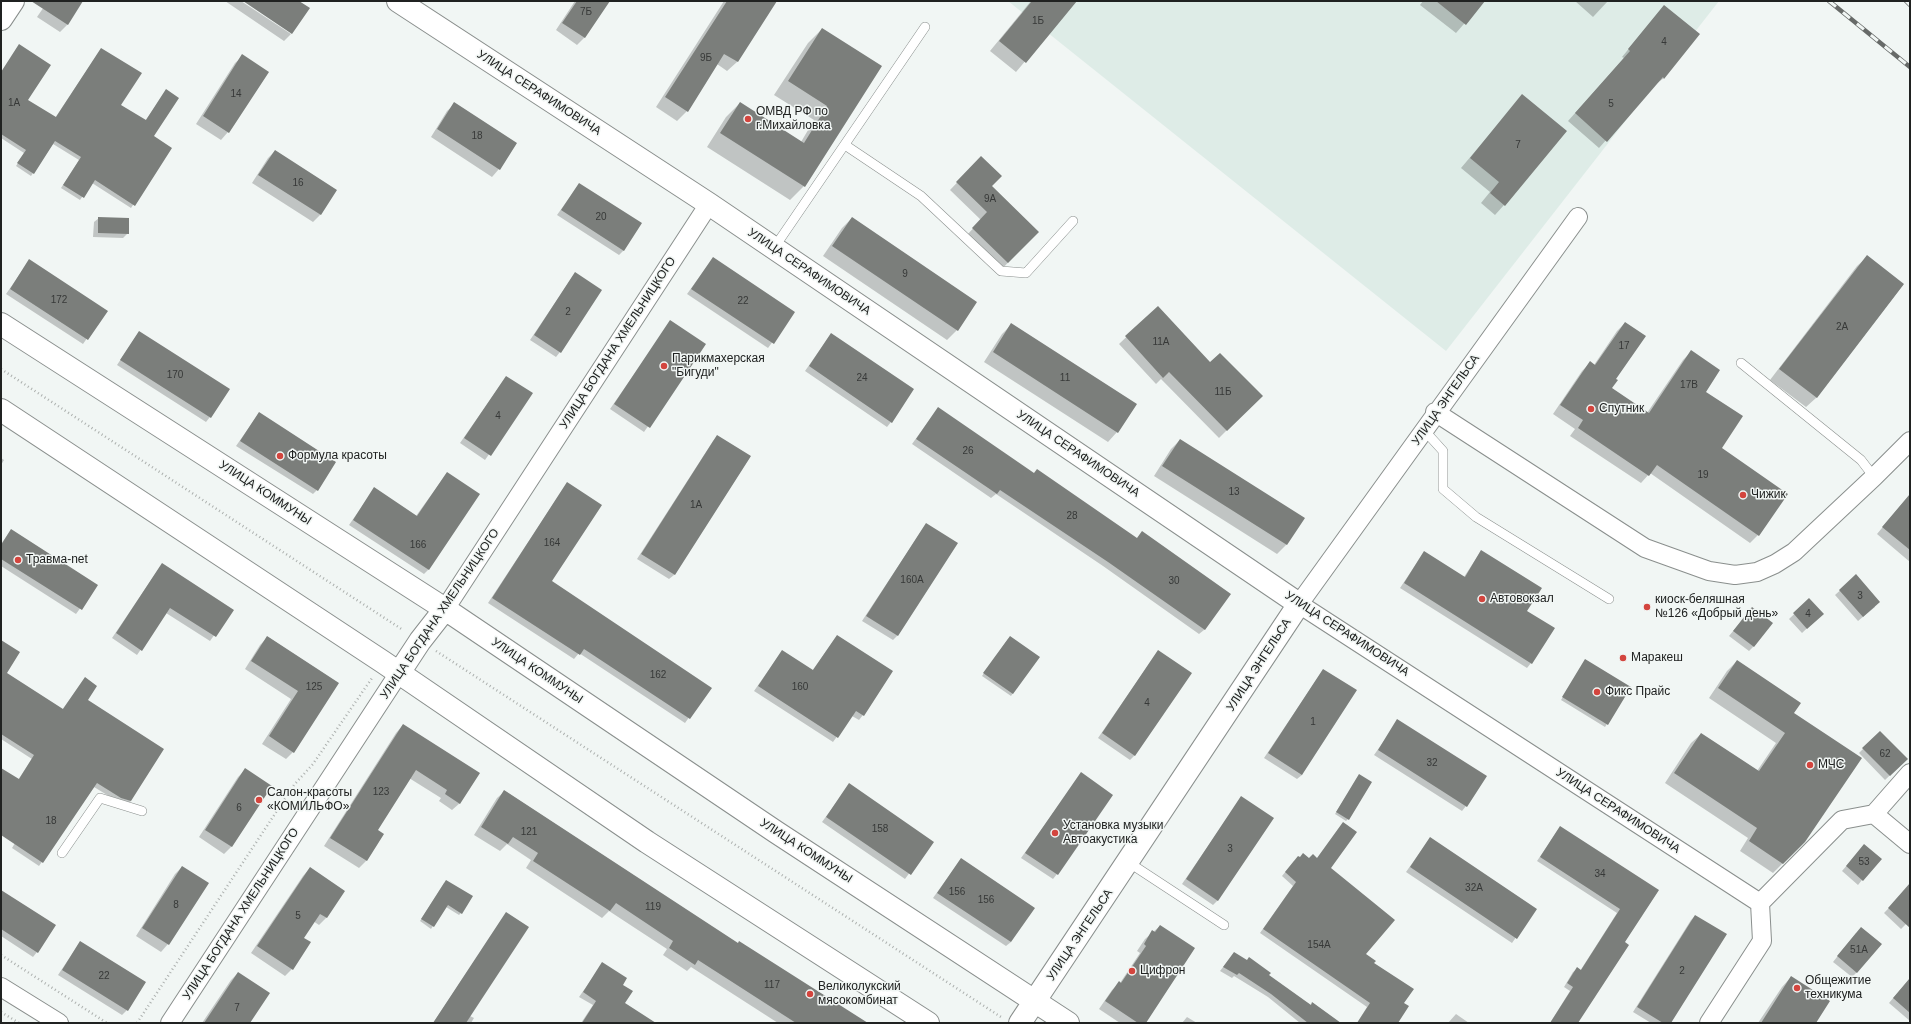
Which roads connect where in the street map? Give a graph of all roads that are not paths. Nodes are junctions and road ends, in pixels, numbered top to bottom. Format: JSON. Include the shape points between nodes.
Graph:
{"nodes":[{"id":1,"x":13,"y":1,"type":"edge"},
{"id":2,"x":398,"y":1,"type":"edge"},
{"id":3,"x":1,"y":19,"type":"edge"},
{"id":4,"x":925,"y":27,"type":"dead end"},
{"id":5,"x":845,"y":145,"type":"junction"},
{"id":6,"x":709,"y":204,"type":"junction"},
{"id":7,"x":1578,"y":217,"type":"dead end"},
{"id":8,"x":1073,"y":221,"type":"dead end"},
{"id":9,"x":774,"y":248,"type":"junction"},
{"id":10,"x":1,"y":324,"type":"edge"},
{"id":11,"x":1741,"y":363,"type":"dead end"},
{"id":12,"x":1,"y":410,"type":"edge"},
{"id":13,"x":1435,"y":412,"type":"junction"},
{"id":14,"x":1424,"y":430,"type":"junction"},
{"id":15,"x":1910,"y":441,"type":"edge"},
{"id":16,"x":1874,"y":478,"type":"junction"},
{"id":17,"x":1609,"y":599,"type":"dead end"},
{"id":18,"x":1299,"y":604,"type":"junction"},
{"id":19,"x":444,"y":609,"type":"junction"},
{"id":20,"x":391,"y":668,"type":"junction"},
{"id":21,"x":1910,"y":773,"type":"edge"},
{"id":22,"x":142,"y":811,"type":"dead end"},
{"id":23,"x":1874,"y":814,"type":"junction"},
{"id":24,"x":1910,"y":844,"type":"edge"},
{"id":25,"x":62,"y":853,"type":"dead end"},
{"id":26,"x":1128,"y":862,"type":"junction"},
{"id":27,"x":1760,"y":903,"type":"junction"},
{"id":28,"x":1224,"y":925,"type":"dead end"},
{"id":29,"x":1,"y":987,"type":"edge"},
{"id":30,"x":1035,"y":1001,"type":"junction"},
{"id":31,"x":1012,"y":1021,"type":"edge"},
{"id":32,"x":59,"y":1023,"type":"edge"},
{"id":33,"x":170,"y":1023,"type":"edge"},
{"id":34,"x":928,"y":1023,"type":"edge"},
{"id":35,"x":1068,"y":1023,"type":"edge"},
{"id":36,"x":1709,"y":1023,"type":"edge"}],
"edges":[{"from":1,"to":3,"type":"street"},
{"from":2,"to":6,"type":"street","name":"УЛИЦА СЕРАФИМОВИЧА"},
{"from":4,"to":5,"type":"lane"},
{"from":5,"to":8,"type":"lane","via":[[921,196],[1001,271],[1026,273]]},
{"from":5,"to":9,"type":"lane"},
{"from":6,"to":9,"type":"street","name":"УЛИЦА СЕРАФИМОВИЧА"},
{"from":6,"to":19,"type":"street","name":"УЛИЦА БОГДАНА ХМЕЛЬНИЦКОГО"},
{"from":7,"to":13,"type":"street","name":"УЛИЦА ЭНГЕЛЬСА"},
{"from":9,"to":18,"type":"street","name":"УЛИЦА СЕРАФИМОВИЧА"},
{"from":10,"to":19,"type":"street","name":"УЛИЦА КОММУНЫ"},
{"from":11,"to":16,"type":"lane","via":[[1861,460]]},
{"from":12,"to":20,"type":"street"},
{"from":13,"to":14,"type":"street","name":"УЛИЦА ЭНГЕЛЬСА"},
{"from":13,"to":16,"type":"street","via":[[1646,548],[1709,572],[1736,575],[1758,572],[1775,564],[1794,552]]},
{"from":14,"to":17,"type":"lane","via":[[1443,451],[1443,489],[1476,517]]},
{"from":14,"to":18,"type":"street","name":"УЛИЦА ЭНГЕЛЬСА"},
{"from":15,"to":16,"type":"street"},
{"from":18,"to":26,"type":"street","name":"УЛИЦА ЭНГЕЛЬСА"},
{"from":18,"to":27,"type":"street","name":"УЛИЦА СЕРАФИМОВИЧА"},
{"from":19,"to":20,"type":"street","name":"УЛИЦА БОГДАНА ХМЕЛЬНИЦКОГО","via":[[420,641]]},
{"from":19,"to":30,"type":"street","name":"УЛИЦА КОММУНЫ","via":[[776,832]]},
{"from":20,"to":33,"type":"street","name":"УЛИЦА БОГДАНА ХМЕЛЬНИЦКОГО"},
{"from":20,"to":34,"type":"street","via":[[648,842]]},
{"from":21,"to":23,"type":"street"},
{"from":22,"to":25,"type":"lane","via":[[100,798]]},
{"from":23,"to":24,"type":"street"},
{"from":23,"to":27,"type":"street","via":[[1842,820]]},
{"from":26,"to":28,"type":"lane"},
{"from":26,"to":30,"type":"street","name":"УЛИЦА ЭНГЕЛЬСА"},
{"from":27,"to":36,"type":"street","via":[[1762,941]]},
{"from":29,"to":32,"type":"street"},
{"from":30,"to":31,"type":"street","name":"УЛИЦА ЭНГЕЛЬСА"},
{"from":30,"to":35,"type":"street","name":"УЛИЦА КОММУНЫ"}]}
